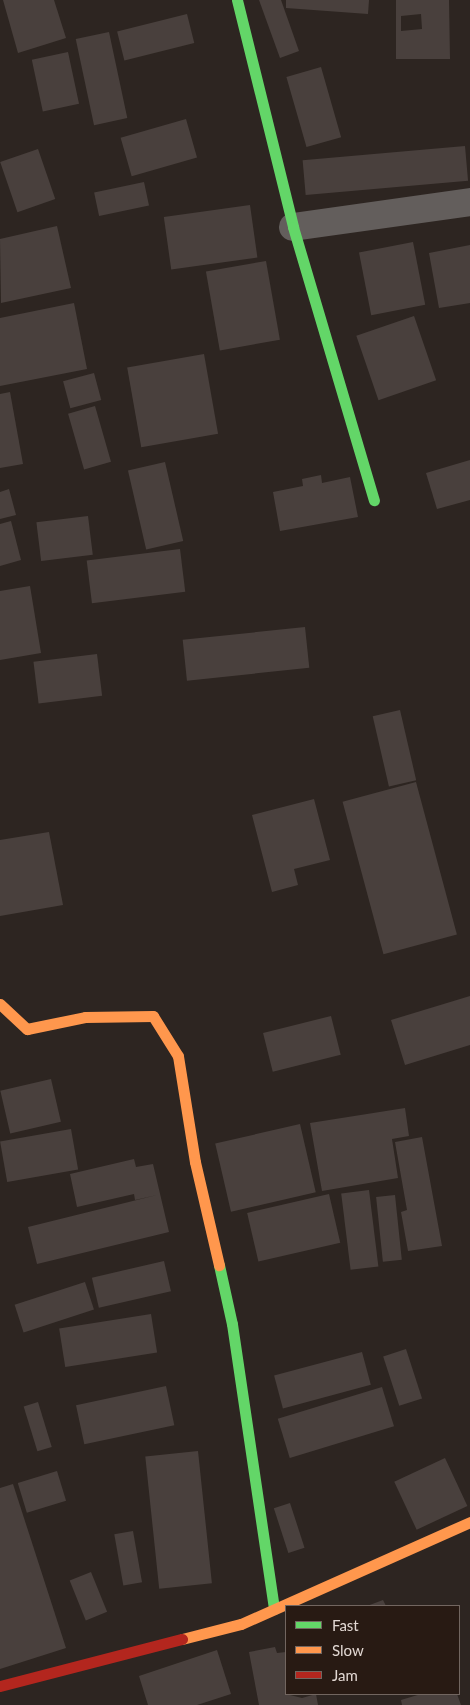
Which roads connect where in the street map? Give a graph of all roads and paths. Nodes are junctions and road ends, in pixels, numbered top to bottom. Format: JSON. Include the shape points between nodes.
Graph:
{"nodes":[{"id":1,"x":237,"y":0,"type":"edge"},
{"id":2,"x":470,"y":202,"type":"edge"},
{"id":3,"x":293,"y":227,"type":"junction"},
{"id":4,"x":374,"y":500,"type":"dead end"},
{"id":5,"x":0,"y":1004,"type":"edge"},
{"id":6,"x":470,"y":1522,"type":"edge"},
{"id":7,"x":274,"y":1609,"type":"junction"},
{"id":8,"x":0,"y":1686,"type":"edge"}],
"edges":[{"from":1,"to":3,"type":"street"},
{"from":2,"to":3,"type":"street"},
{"from":3,"to":4,"type":"street"},
{"from":5,"to":7,"type":"street","via":[[27,1029],[85,1017],[153,1016],[178,1056],[195,1162],[232,1324]]},
{"from":6,"to":7,"type":"street"},
{"from":7,"to":8,"type":"street","via":[[241,1624]]}]}
